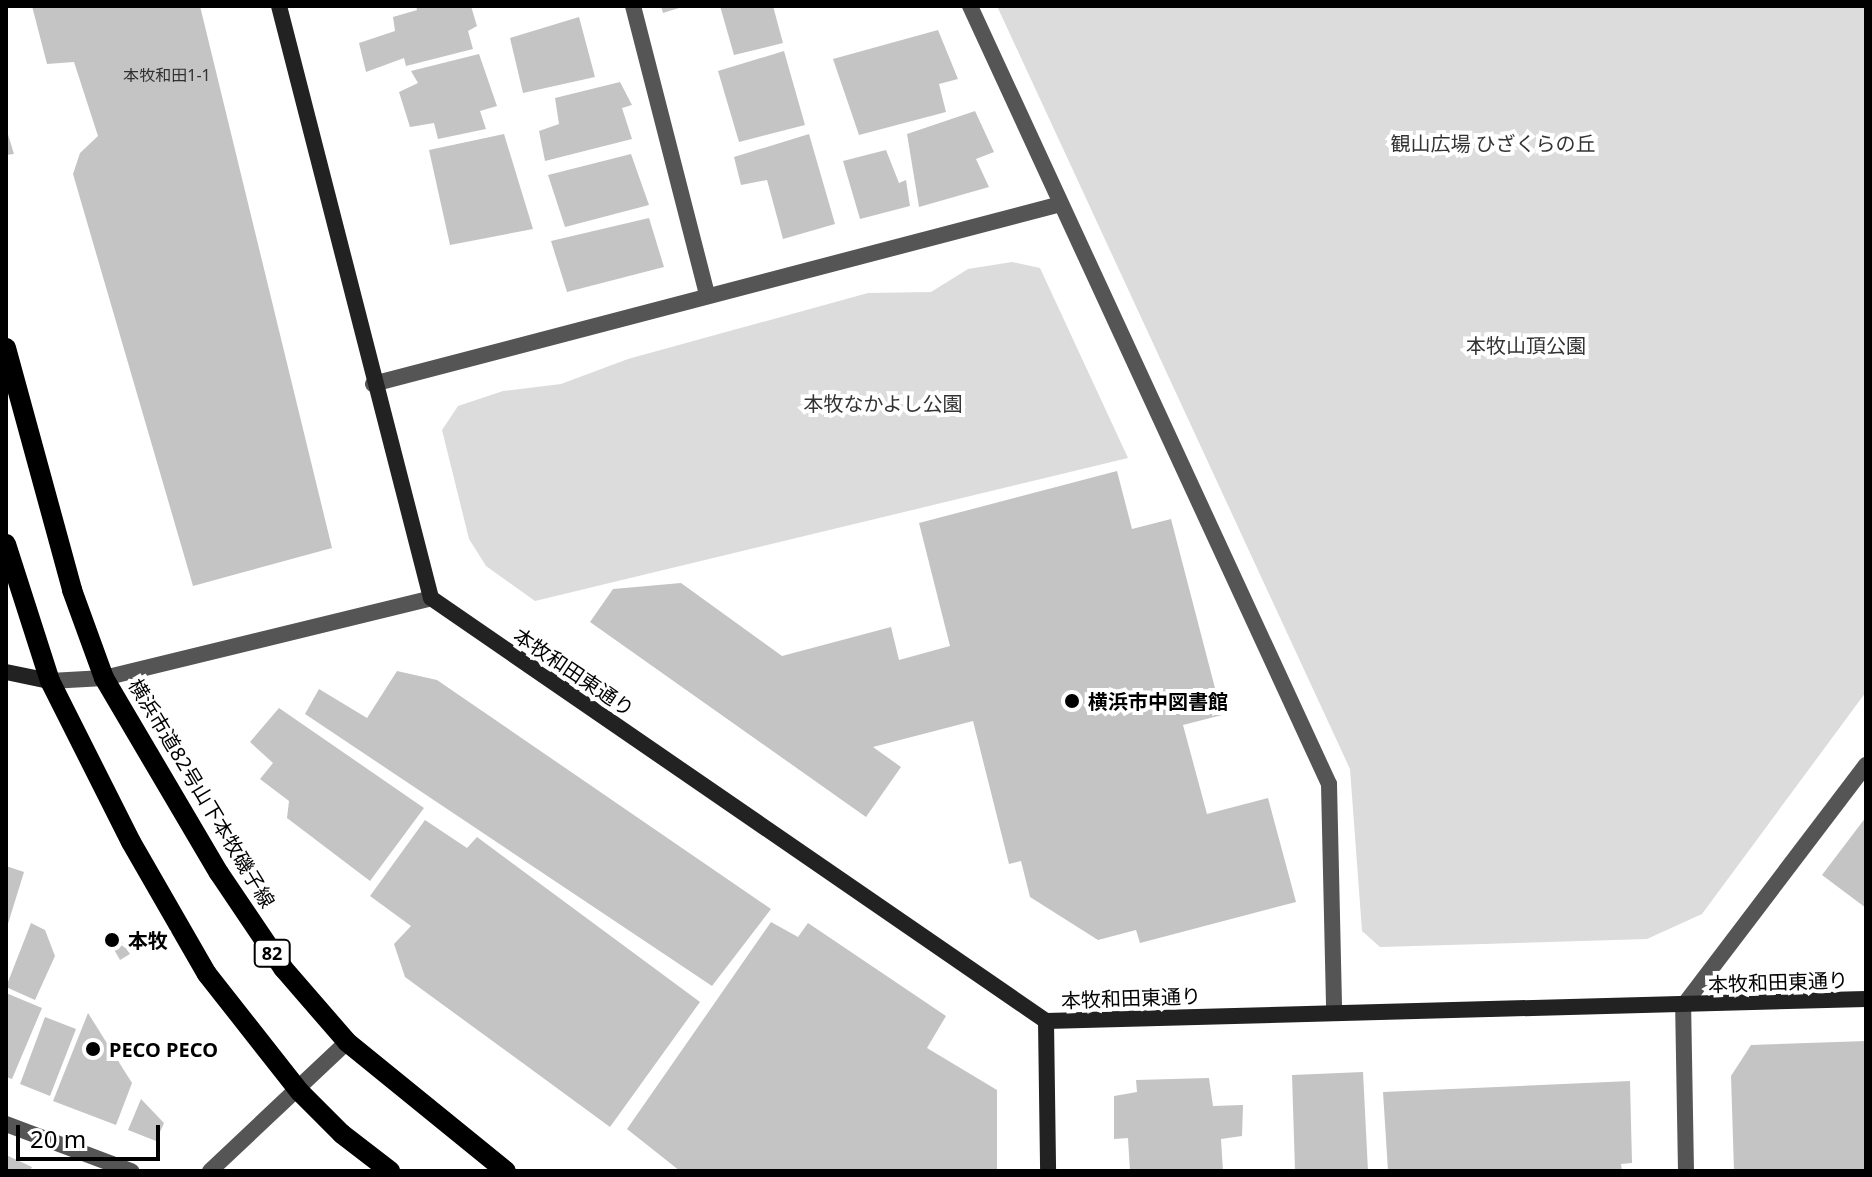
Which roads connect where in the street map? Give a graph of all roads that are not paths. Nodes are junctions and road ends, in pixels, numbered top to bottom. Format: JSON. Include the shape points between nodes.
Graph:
{"nodes":[{"id":1,"x":279,"y":6,"type":"edge"},
{"id":2,"x":633,"y":6,"type":"edge"},
{"id":3,"x":970,"y":6,"type":"edge"},
{"id":4,"x":1061,"y":204,"type":"junction"},
{"id":5,"x":707,"y":294,"type":"junction"},
{"id":6,"x":6,"y":348,"type":"edge"},
{"id":7,"x":373,"y":384,"type":"junction"},
{"id":8,"x":6,"y":544,"type":"edge"},
{"id":9,"x":431,"y":598,"type":"junction"},
{"id":10,"x":6,"y":672,"type":"edge"},
{"id":11,"x":104,"y":678,"type":"junction"},
{"id":12,"x":50,"y":681,"type":"junction"},
{"id":13,"x":1866,"y":765,"type":"edge"},
{"id":14,"x":1866,"y":999,"type":"edge"},
{"id":15,"x":1683,"y":1006,"type":"junction"},
{"id":16,"x":1334,"y":1013,"type":"junction"},
{"id":17,"x":1046,"y":1021,"type":"junction"},
{"id":18,"x":347,"y":1042,"type":"junction"},
{"id":19,"x":300,"y":1092,"type":"junction"},
{"id":20,"x":6,"y":1124,"type":"edge"},
{"id":21,"x":131,"y":1171,"type":"edge"},
{"id":22,"x":210,"y":1171,"type":"edge"},
{"id":23,"x":390,"y":1171,"type":"edge"},
{"id":24,"x":506,"y":1171,"type":"edge"},
{"id":25,"x":1048,"y":1171,"type":"edge"},
{"id":26,"x":1686,"y":1171,"type":"edge"}],
"edges":[{"from":1,"to":7,"type":"street"},
{"from":2,"to":5,"type":"street"},
{"from":3,"to":4,"type":"street"},
{"from":4,"to":5,"type":"street"},
{"from":4,"to":16,"type":"street","via":[[1329,784]]},
{"from":5,"to":7,"type":"street"},
{"from":6,"to":11,"type":"main road","name":"横浜市道82号山下本牧磯子線","number":"82","via":[[72,590]]},
{"from":7,"to":9,"type":"street"},
{"from":8,"to":12,"type":"main road"},
{"from":9,"to":11,"type":"street"},
{"from":9,"to":17,"type":"street","name":"本牧和田東通り"},
{"from":10,"to":12,"type":"street"},
{"from":11,"to":12,"type":"street"},
{"from":11,"to":18,"type":"main road","name":"横浜市道82号山下本牧磯子線","number":"82","via":[[235,897],[283,968]]},
{"from":12,"to":19,"type":"main road","via":[[131,842],[207,974]]},
{"from":13,"to":15,"type":"street"},
{"from":14,"to":15,"type":"street","name":"本牧和田東通り"},
{"from":15,"to":16,"type":"street","name":"本牧和田東通り"},
{"from":15,"to":26,"type":"street"},
{"from":16,"to":17,"type":"street","name":"本牧和田東通り"},
{"from":17,"to":25,"type":"street"},
{"from":18,"to":19,"type":"street"},
{"from":18,"to":24,"type":"main road","name":"横浜市道82号山下本牧磯子線","number":"82"},
{"from":19,"to":22,"type":"street"},
{"from":19,"to":23,"type":"main road"},
{"from":20,"to":21,"type":"street"}]}
